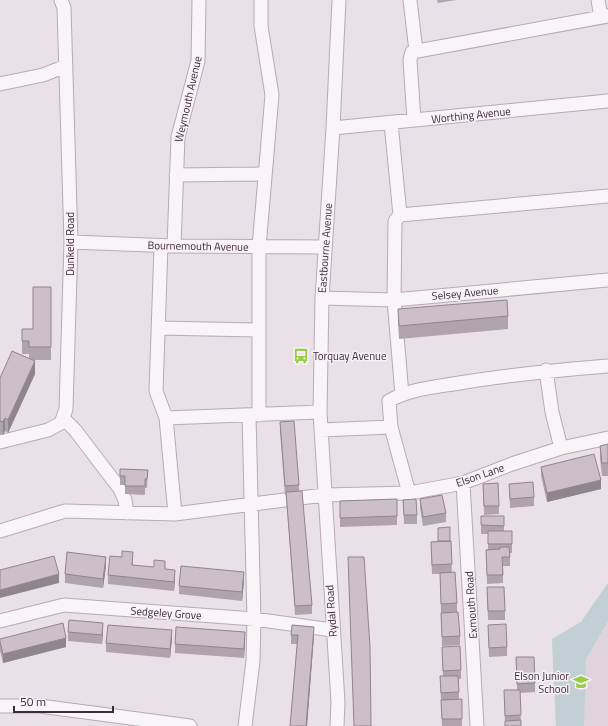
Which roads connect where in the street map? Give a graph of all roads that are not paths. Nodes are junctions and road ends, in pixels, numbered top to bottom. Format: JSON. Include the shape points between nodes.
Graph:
{"nodes":[{"id":1,"x":61,"y":0,"type":"edge"},
{"id":2,"x":199,"y":0,"type":"edge"},
{"id":3,"x":260,"y":0,"type":"edge"},
{"id":4,"x":339,"y":0,"type":"edge"},
{"id":5,"x":410,"y":0,"type":"edge"},
{"id":6,"x":598,"y":0,"type":"edge"},
{"id":7,"x":604,"y":16,"type":"edge"},
{"id":8,"x":416,"y":51,"type":"junction"},
{"id":9,"x":66,"y":66,"type":"junction"},
{"id":10,"x":0,"y":84,"type":"edge"},
{"id":11,"x":608,"y":101,"type":"edge"},
{"id":12,"x":414,"y":120,"type":"junction"},
{"id":13,"x":391,"y":123,"type":"junction"},
{"id":14,"x":333,"y":128,"type":"junction"},
{"id":15,"x":265,"y":174,"type":"junction"},
{"id":16,"x":176,"y":175,"type":"junction"},
{"id":17,"x":608,"y":196,"type":"edge"},
{"id":18,"x":400,"y":215,"type":"junction"},
{"id":19,"x":71,"y":242,"type":"junction"},
{"id":20,"x":161,"y":246,"type":"junction"},
{"id":21,"x":174,"y":246,"type":"junction"},
{"id":22,"x":259,"y":247,"type":"junction"},
{"id":23,"x":325,"y":247,"type":"junction"},
{"id":24,"x":608,"y":280,"type":"edge"},
{"id":25,"x":322,"y":298,"type":"junction"},
{"id":26,"x":394,"y":300,"type":"junction"},
{"id":27,"x":158,"y":328,"type":"junction"},
{"id":28,"x":258,"y":330,"type":"junction"},
{"id":29,"x":608,"y":366,"type":"edge"},
{"id":30,"x":546,"y":370,"type":"junction"},
{"id":31,"x":402,"y":394,"type":"junction"},
{"id":32,"x":320,"y":412,"type":"junction"},
{"id":33,"x":254,"y":415,"type":"junction"},
{"id":34,"x":63,"y":418,"type":"junction"},
{"id":35,"x":166,"y":418,"type":"junction"},
{"id":36,"x":391,"y":427,"type":"junction"},
{"id":37,"x":321,"y":430,"type":"junction"},
{"id":38,"x":608,"y":438,"type":"edge"},
{"id":39,"x":0,"y":442,"type":"edge"},
{"id":40,"x":561,"y":448,"type":"junction"},
{"id":41,"x":463,"y":483,"type":"junction"},
{"id":42,"x":409,"y":493,"type":"junction"},
{"id":43,"x":324,"y":495,"type":"junction"},
{"id":44,"x":250,"y":504,"type":"junction"},
{"id":45,"x":127,"y":513,"type":"junction"},
{"id":46,"x":175,"y":514,"type":"junction"},
{"id":47,"x":0,"y":531,"type":"edge"},
{"id":48,"x":254,"y":619,"type":"junction"},
{"id":49,"x":0,"y":621,"type":"edge"},
{"id":50,"x":332,"y":630,"type":"junction"},
{"id":51,"x":0,"y":706,"type":"edge"},
{"id":52,"x":190,"y":726,"type":"edge"},
{"id":53,"x":245,"y":726,"type":"edge"},
{"id":54,"x":337,"y":726,"type":"edge"},
{"id":55,"x":477,"y":726,"type":"edge"}],
"edges":[{"from":1,"to":9,"type":"street","name":"Dunkeld Road","via":[[64,8]]},
{"from":2,"to":16,"type":"street","name":"Weymouth Avenue","via":[[198,61],[178,137]]},
{"from":3,"to":15,"type":"street","via":[[261,26],[272,95]]},
{"from":4,"to":14,"type":"street","name":"Eastbourne Avenue"},
{"from":5,"to":8,"type":"street"},
{"from":6,"to":7,"type":"street"},
{"from":7,"to":8,"type":"street"},
{"from":8,"to":12,"type":"street","via":[[412,52],[410,60]]},
{"from":9,"to":10,"type":"street","via":[[43,75]]},
{"from":9,"to":19,"type":"street","name":"Dunkeld Road"},
{"from":11,"to":12,"type":"street","name":"Worthing Avenue"},
{"from":12,"to":13,"type":"street","name":"Worthing Avenue"},
{"from":13,"to":14,"type":"street","name":"Worthing Avenue"},
{"from":13,"to":18,"type":"street"},
{"from":14,"to":23,"type":"street","name":"Eastbourne Avenue"},
{"from":15,"to":16,"type":"street"},
{"from":15,"to":22,"type":"street"},
{"from":16,"to":21,"type":"street","name":"Weymouth Avenue"},
{"from":17,"to":18,"type":"street"},
{"from":18,"to":26,"type":"street","via":[[395,221]]},
{"from":19,"to":20,"type":"street","name":"Bournemouth Avenue"},
{"from":19,"to":34,"type":"street","name":"Dunkeld Road","via":[[66,409]]},
{"from":20,"to":21,"type":"street","name":"Bournemouth Avenue"},
{"from":20,"to":27,"type":"street"},
{"from":21,"to":22,"type":"street","name":"Bournemouth Avenue"},
{"from":22,"to":23,"type":"street","name":"Bournemouth Avenue"},
{"from":22,"to":28,"type":"street"},
{"from":23,"to":25,"type":"street","name":"Eastbourne Avenue"},
{"from":24,"to":26,"type":"street","name":"Selsey Avenue"},
{"from":25,"to":26,"type":"street","name":"Selsey Avenue"},
{"from":25,"to":32,"type":"street","name":"Eastbourne Avenue"},
{"from":26,"to":31,"type":"street"},
{"from":27,"to":28,"type":"street"},
{"from":27,"to":35,"type":"street","via":[[156,391]]},
{"from":28,"to":33,"type":"street"},
{"from":29,"to":30,"type":"street"},
{"from":30,"to":31,"type":"street"},
{"from":30,"to":40,"type":"street","via":[[552,412]]},
{"from":31,"to":36,"type":"street","via":[[389,401]]},
{"from":32,"to":33,"type":"street"},
{"from":32,"to":37,"type":"street","name":"Eastbourne Avenue"},
{"from":33,"to":35,"type":"street"},
{"from":33,"to":44,"type":"street"},
{"from":34,"to":39,"type":"street","via":[[61,423],[48,430]]},
{"from":34,"to":45,"type":"street","via":[[120,489]]},
{"from":35,"to":46,"type":"street"},
{"from":36,"to":37,"type":"street"},
{"from":36,"to":42,"type":"street"},
{"from":37,"to":43,"type":"street","name":"Eastbourne Avenue"},
{"from":38,"to":40,"type":"street","name":"Elson Lane"},
{"from":40,"to":41,"type":"street","name":"Elson Lane"},
{"from":41,"to":42,"type":"street","name":"Elson Lane"},
{"from":41,"to":55,"type":"street","name":"Exmouth Road"},
{"from":42,"to":43,"type":"street","name":"Elson Lane"},
{"from":43,"to":44,"type":"street","name":"Elson Lane"},
{"from":43,"to":50,"type":"street","name":"Rydal Road"},
{"from":44,"to":46,"type":"street","name":"Elson Lane"},
{"from":44,"to":48,"type":"street"},
{"from":45,"to":46,"type":"street","name":"Elson Lane"},
{"from":45,"to":47,"type":"street","name":"Elson Lane","via":[[65,511]]},
{"from":48,"to":49,"type":"street","name":"Sedgeley Grove","via":[[64,605]]},
{"from":48,"to":50,"type":"street","name":"Sedgeley Grove"},
{"from":48,"to":53,"type":"street","via":[[254,661]]},
{"from":50,"to":54,"type":"street","name":"Rydal Road","via":[[338,702]]},
{"from":51,"to":52,"type":"street","via":[[40,706]]}]}
